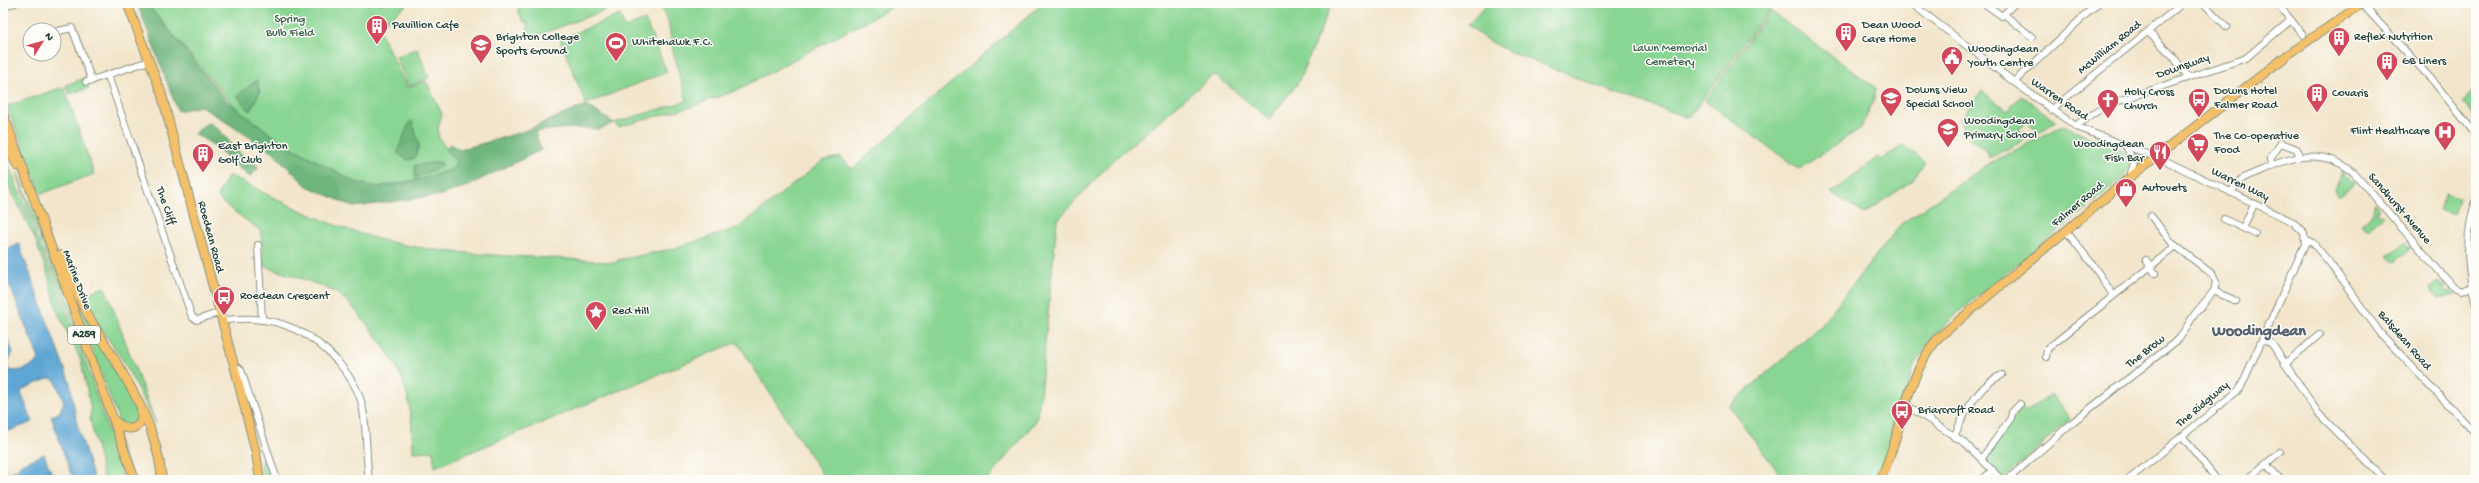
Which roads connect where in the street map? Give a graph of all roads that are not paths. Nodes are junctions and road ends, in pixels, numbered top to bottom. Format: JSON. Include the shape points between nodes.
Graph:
{"nodes":[{"id":1,"x":15,"y":3,"type":"edge"},
{"id":2,"x":127,"y":3,"type":"edge"},
{"id":3,"x":1911,"y":3,"type":"edge"},
{"id":4,"x":1984,"y":3,"type":"edge"},
{"id":5,"x":2015,"y":3,"type":"edge"},
{"id":6,"x":2098,"y":3,"type":"edge"},
{"id":7,"x":2183,"y":3,"type":"edge"},
{"id":8,"x":2203,"y":3,"type":"edge"},
{"id":9,"x":2277,"y":3,"type":"edge"},
{"id":10,"x":2362,"y":3,"type":"edge"},
{"id":11,"x":3,"y":7,"type":"edge"},
{"id":12,"x":2005,"y":14,"type":"junction"},
{"id":13,"x":2291,"y":20,"type":"junction"},
{"id":14,"x":2227,"y":27,"type":"dead end"},
{"id":15,"x":62,"y":30,"type":"edge"},
{"id":16,"x":2148,"y":32,"type":"junction"},
{"id":17,"x":2303,"y":35,"type":"dead end"},
{"id":18,"x":2032,"y":37,"type":"dead end"},
{"id":19,"x":149,"y":61,"type":"junction"},
{"id":20,"x":108,"y":76,"type":"junction"},
{"id":21,"x":2188,"y":76,"type":"junction"},
{"id":22,"x":2014,"y":82,"type":"junction"},
{"id":23,"x":2051,"y":110,"type":"junction"},
{"id":24,"x":3,"y":113,"type":"edge"},
{"id":25,"x":2077,"y":127,"type":"junction"},
{"id":26,"x":2476,"y":135,"type":"edge"},
{"id":27,"x":3,"y":136,"type":"edge"},
{"id":28,"x":2126,"y":146,"type":"junction"},
{"id":29,"x":16,"y":147,"type":"junction"},
{"id":30,"x":2299,"y":156,"type":"junction"},
{"id":31,"x":2157,"y":157,"type":"junction"},
{"id":32,"x":2271,"y":165,"type":"junction"},
{"id":33,"x":2130,"y":177,"type":"junction"},
{"id":34,"x":2232,"y":193,"type":"junction"},
{"id":35,"x":2476,"y":201,"type":"edge"},
{"id":36,"x":2254,"y":204,"type":"junction"},
{"id":37,"x":36,"y":208,"type":"junction"},
{"id":38,"x":2151,"y":216,"type":"dead end"},
{"id":39,"x":2224,"y":219,"type":"dead end"},
{"id":40,"x":2243,"y":228,"type":"junction"},
{"id":41,"x":2066,"y":231,"type":"junction"},
{"id":42,"x":2255,"y":234,"type":"dead end"},
{"id":43,"x":2306,"y":240,"type":"junction"},
{"id":44,"x":2176,"y":246,"type":"junction"},
{"id":45,"x":256,"y":250,"type":"dead end"},
{"id":46,"x":2146,"y":260,"type":"dead end"},
{"id":47,"x":2151,"y":266,"type":"junction"},
{"id":48,"x":2476,"y":270,"type":"edge"},
{"id":49,"x":2469,"y":272,"type":"junction"},
{"id":50,"x":2155,"y":273,"type":"dead end"},
{"id":51,"x":2474,"y":286,"type":"edge"},
{"id":52,"x":2214,"y":291,"type":"junction"},
{"id":53,"x":2113,"y":295,"type":"junction"},
{"id":54,"x":2236,"y":301,"type":"dead end"},
{"id":55,"x":2476,"y":304,"type":"edge"},
{"id":56,"x":218,"y":313,"type":"junction"},
{"id":57,"x":262,"y":320,"type":"junction"},
{"id":58,"x":221,"y":321,"type":"junction"},
{"id":59,"x":2315,"y":337,"type":"dead end"},
{"id":60,"x":2263,"y":338,"type":"junction"},
{"id":61,"x":2046,"y":357,"type":"dead end"},
{"id":62,"x":2285,"y":364,"type":"junction"},
{"id":63,"x":2002,"y":375,"type":"dead end"},
{"id":64,"x":244,"y":391,"type":"junction"},
{"id":65,"x":2020,"y":404,"type":"dead end"},
{"id":66,"x":141,"y":406,"type":"junction"},
{"id":67,"x":1912,"y":409,"type":"dead end"},
{"id":68,"x":115,"y":421,"type":"junction"},
{"id":69,"x":2476,"y":434,"type":"edge"},
{"id":70,"x":1954,"y":437,"type":"junction"},
{"id":71,"x":2183,"y":437,"type":"junction"},
{"id":72,"x":2280,"y":452,"type":"dead end"},
{"id":73,"x":1982,"y":458,"type":"junction"},
{"id":74,"x":2266,"y":464,"type":"junction"},
{"id":75,"x":1993,"y":470,"type":"junction"},
{"id":76,"x":3,"y":473,"type":"edge"},
{"id":77,"x":6,"y":480,"type":"edge"},
{"id":78,"x":135,"y":480,"type":"edge"},
{"id":79,"x":162,"y":480,"type":"edge"},
{"id":80,"x":260,"y":480,"type":"edge"},
{"id":81,"x":277,"y":480,"type":"edge"},
{"id":82,"x":369,"y":480,"type":"edge"},
{"id":83,"x":1880,"y":480,"type":"edge"},
{"id":84,"x":1982,"y":480,"type":"edge"},
{"id":85,"x":2002,"y":480,"type":"edge"},
{"id":86,"x":2008,"y":480,"type":"edge"},
{"id":87,"x":2128,"y":480,"type":"edge"},
{"id":88,"x":2217,"y":480,"type":"edge"},
{"id":89,"x":2246,"y":480,"type":"edge"},
{"id":90,"x":2281,"y":480,"type":"edge"},
{"id":91,"x":2385,"y":480,"type":"edge"}],
"edges":[{"from":1,"to":11,"type":"street"},
{"from":2,"to":19,"type":"main road","name":"Roedean Road"},
{"from":3,"to":22,"type":"street","name":"Warren Road"},
{"from":4,"to":12,"type":"street","via":[[2001,16]]},
{"from":5,"to":12,"type":"street"},
{"from":6,"to":22,"type":"street"},
{"from":7,"to":16,"type":"street","name":"McWilliam Road"},
{"from":8,"to":14,"type":"street"},
{"from":9,"to":13,"type":"street"},
{"from":10,"to":26,"type":"street","via":[[2434,82]]},
{"from":10,"to":31,"type":"main road","name":"Falmer Road","via":[[2289,54]]},
{"from":12,"to":18,"type":"street"},
{"from":13,"to":17,"type":"street"},
{"from":13,"to":21,"type":"street","name":"Downsway","via":[[2246,58]]},
{"from":15,"to":20,"type":"street","via":[[72,28],[89,81]]},
{"from":16,"to":21,"type":"street","via":[[2172,55]]},
{"from":16,"to":23,"type":"street","name":"McWilliam Road"},
{"from":19,"to":20,"type":"street"},
{"from":19,"to":56,"type":"main road","name":"Roedean Road","via":[[161,92]]},
{"from":20,"to":56,"type":"street","name":"The Cliff","via":[[192,317],[197,320]]},
{"from":21,"to":25,"type":"street","name":"Downsway","via":[[2107,105],[2079,123]]},
{"from":22,"to":23,"type":"street","name":"Warren Road"},
{"from":23,"to":25,"type":"street","name":"Warren Road"},
{"from":24,"to":29,"type":"main road","name":"Marine Drive","number":"A259"},
{"from":25,"to":28,"type":"street","name":"Warren Road"},
{"from":27,"to":37,"type":"main road"},
{"from":28,"to":31,"type":"street","name":"Warren Road"},
{"from":28,"to":33,"type":"street","via":[[2134,163]]},
{"from":29,"to":37,"type":"main road","name":"Marine Drive","number":"A259"},
{"from":29,"to":66,"type":"main road","name":"Marine Drive","number":"A259","via":[[24,160],[78,296]]},
{"from":30,"to":32,"type":"street","name":"Sandhurst Avenue"},
{"from":30,"to":32,"type":"street","via":[[2297,149],[2281,143],[2270,159]]},
{"from":30,"to":51,"type":"street","name":"Sandhurst Avenue","via":[[2324,158],[2349,169],[2454,288],[2462,291]]},
{"from":31,"to":33,"type":"main road","name":"Falmer Road"},
{"from":31,"to":34,"type":"street","name":"Warren Way"},
{"from":32,"to":34,"type":"street","name":"Sandhurst Avenue","via":[[2239,180]]},
{"from":33,"to":41,"type":"main road","name":"Falmer Road"},
{"from":34,"to":36,"type":"street","name":"Warren Way"},
{"from":35,"to":49,"type":"street","via":[[2468,236]]},
{"from":36,"to":40,"type":"street"},
{"from":36,"to":43,"type":"street","name":"Warren Way","via":[[2296,224],[2303,231]]},
{"from":37,"to":68,"type":"main road","name":"Marine Drive","number":"A259"},
{"from":38,"to":44,"type":"street","via":[[2154,225]]},
{"from":39,"to":40,"type":"street"},
{"from":40,"to":42,"type":"street"},
{"from":41,"to":53,"type":"street"},
{"from":41,"to":83,"type":"main road","name":"Falmer Road","via":[[1950,326],[1932,344],[1912,379],[1900,427]]},
{"from":43,"to":60,"type":"street","name":"The Ridgway"},
{"from":43,"to":69,"type":"street","name":"Balsdean Road","via":[[2313,243],[2329,262],[2381,334]]},
{"from":44,"to":47,"type":"street"},
{"from":44,"to":52,"type":"street","via":[[2212,274],[2216,282]]},
{"from":45,"to":57,"type":"street"},
{"from":46,"to":47,"type":"street"},
{"from":47,"to":50,"type":"street"},
{"from":47,"to":53,"type":"street"},
{"from":48,"to":49,"type":"street"},
{"from":49,"to":51,"type":"street"},
{"from":51,"to":55,"type":"street"},
{"from":52,"to":54,"type":"street"},
{"from":52,"to":86,"type":"street","name":"The Brow","via":[[2194,315],[2179,340],[2074,421]]},
{"from":53,"to":61,"type":"street","via":[[2046,350]]},
{"from":56,"to":58,"type":"main road","name":"Roedean Road"},
{"from":57,"to":58,"type":"street"},
{"from":57,"to":82,"type":"street","via":[[290,325],[309,336],[335,359],[354,383],[363,409]]},
{"from":58,"to":64,"type":"main road","name":"Roedean Road"},
{"from":59,"to":62,"type":"street"},
{"from":60,"to":62,"type":"street","via":[[2272,344]]},
{"from":60,"to":71,"type":"street","name":"The Ridgway","via":[[2240,389]]},
{"from":62,"to":91,"type":"street","via":[[2322,418]]},
{"from":63,"to":70,"type":"street","via":[[1974,399]]},
{"from":64,"to":80,"type":"main road","name":"Roedean Road"},
{"from":64,"to":81,"type":"street"},
{"from":65,"to":73,"type":"street","via":[[2010,411],[2012,418]]},
{"from":66,"to":68,"type":"main road","via":[[141,421],[136,427],[126,429]]},
{"from":66,"to":79,"type":"main road","name":"Marine Drive","number":"A259","via":[[156,446]]},
{"from":67,"to":70,"type":"street"},
{"from":68,"to":78,"type":"main road","name":"Marine Drive","number":"A259"},
{"from":70,"to":73,"type":"street"},
{"from":71,"to":87,"type":"street","name":"The Ridgway"},
{"from":71,"to":88,"type":"street"},
{"from":72,"to":74,"type":"street"},
{"from":73,"to":75,"type":"street"},
{"from":74,"to":89,"type":"street"},
{"from":74,"to":90,"type":"street"},
{"from":75,"to":84,"type":"street"},
{"from":75,"to":85,"type":"street"},
{"from":76,"to":77,"type":"street"}]}
